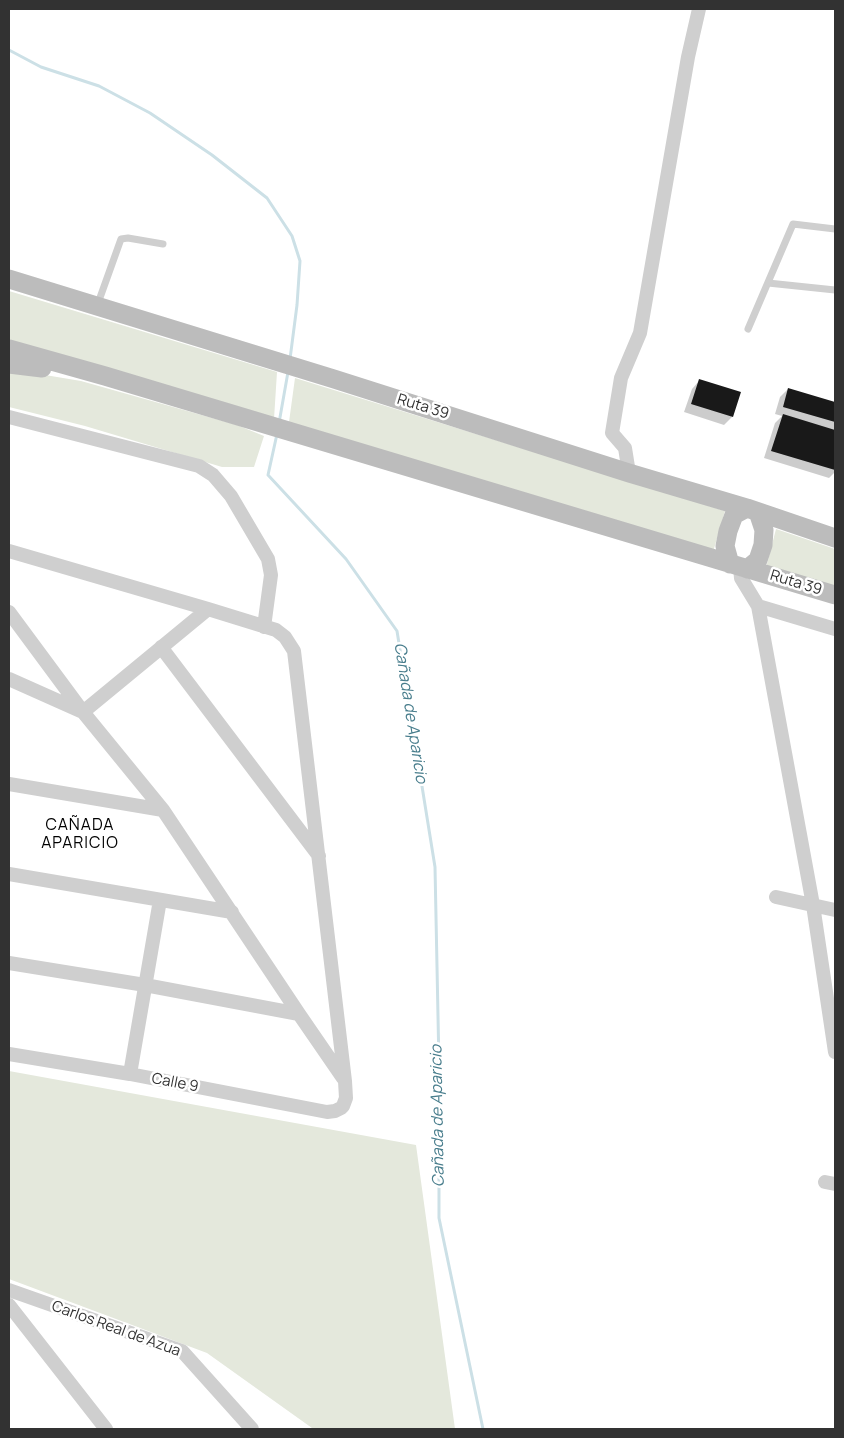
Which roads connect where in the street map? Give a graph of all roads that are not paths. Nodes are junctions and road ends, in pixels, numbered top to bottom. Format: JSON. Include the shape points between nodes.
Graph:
{"nodes":[{"id":1,"x":698,"y":9,"type":"edge"},
{"id":2,"x":835,"y":229,"type":"edge"},
{"id":3,"x":163,"y":244,"type":"dead end"},
{"id":4,"x":9,"y":279,"type":"edge"},
{"id":5,"x":768,"y":284,"type":"junction"},
{"id":6,"x":835,"y":290,"type":"edge"},
{"id":7,"x":96,"y":306,"type":"junction"},
{"id":8,"x":748,"y":330,"type":"dead end"},
{"id":9,"x":9,"y":349,"type":"edge"},
{"id":10,"x":9,"y":364,"type":"edge"},
{"id":11,"x":105,"y":376,"type":"junction"},
{"id":12,"x":9,"y":417,"type":"edge"},
{"id":13,"x":629,"y":473,"type":"junction"},
{"id":14,"x":752,"y":510,"type":"junction"},
{"id":15,"x":835,"y":538,"type":"edge"},
{"id":16,"x":9,"y":551,"type":"edge"},
{"id":17,"x":739,"y":566,"type":"junction"},
{"id":18,"x":835,"y":595,"type":"edge"},
{"id":19,"x":758,"y":606,"type":"junction"},
{"id":20,"x":208,"y":609,"type":"junction"},
{"id":21,"x":9,"y":612,"type":"edge"},
{"id":22,"x":264,"y":626,"type":"junction"},
{"id":23,"x":835,"y":629,"type":"edge"},
{"id":24,"x":161,"y":647,"type":"junction"},
{"id":25,"x":9,"y":679,"type":"edge"},
{"id":26,"x":83,"y":712,"type":"junction"},
{"id":27,"x":9,"y":784,"type":"edge"},
{"id":28,"x":162,"y":810,"type":"junction"},
{"id":29,"x":319,"y":857,"type":"junction"},
{"id":30,"x":9,"y":874,"type":"edge"},
{"id":31,"x":776,"y":896,"type":"dead end"},
{"id":32,"x":160,"y":900,"type":"junction"},
{"id":33,"x":813,"y":905,"type":"junction"},
{"id":34,"x":835,"y":910,"type":"edge"},
{"id":35,"x":232,"y":912,"type":"junction"},
{"id":36,"x":9,"y":963,"type":"edge"},
{"id":37,"x":146,"y":986,"type":"junction"},
{"id":38,"x":298,"y":1014,"type":"junction"},
{"id":39,"x":835,"y":1049,"type":"edge"},
{"id":40,"x":9,"y":1054,"type":"edge"},
{"id":41,"x":130,"y":1074,"type":"junction"},
{"id":42,"x":345,"y":1081,"type":"junction"},
{"id":43,"x":9,"y":1290,"type":"edge"},
{"id":44,"x":9,"y":1305,"type":"edge"},
{"id":45,"x":106,"y":1429,"type":"edge"},
{"id":46,"x":252,"y":1429,"type":"edge"}],
"edges":[{"from":1,"to":13,"type":"street","via":[[640,333],[622,378],[612,433],[625,448]]},
{"from":2,"to":5,"type":"lane","via":[[793,224]]},
{"from":3,"to":7,"type":"lane","via":[[121,239]]},
{"from":4,"to":7,"type":"main road","name":"Ruta 39"},
{"from":5,"to":6,"type":"lane"},
{"from":5,"to":8,"type":"lane"},
{"from":7,"to":13,"type":"main road","name":"Ruta 39"},
{"from":9,"to":11,"type":"main road","name":"Ruta 39"},
{"from":10,"to":11,"type":"main road"},
{"from":11,"to":17,"type":"main road","name":"Ruta 39"},
{"from":12,"to":22,"type":"street","via":[[199,466],[213,476],[232,496],[268,559],[271,575]]},
{"from":13,"to":14,"type":"main road","name":"Ruta 39"},
{"from":14,"to":15,"type":"main road","name":"Ruta 39"},
{"from":14,"to":17,"type":"main road","via":[[764,530],[763,545],[758,560]]},
{"from":14,"to":17,"type":"main road","via":[[734,515],[728,531],[725,546]]},
{"from":16,"to":20,"type":"street"},
{"from":17,"to":18,"type":"main road","name":"Ruta 39"},
{"from":17,"to":19,"type":"street","via":[[741,578]]},
{"from":19,"to":23,"type":"street"},
{"from":19,"to":33,"type":"street"},
{"from":20,"to":22,"type":"street"},
{"from":20,"to":24,"type":"street"},
{"from":21,"to":26,"type":"street"},
{"from":22,"to":29,"type":"street","via":[[276,630],[294,651]]},
{"from":24,"to":26,"type":"street"},
{"from":24,"to":29,"type":"street"},
{"from":25,"to":26,"type":"street"},
{"from":26,"to":28,"type":"street"},
{"from":27,"to":28,"type":"street"},
{"from":28,"to":35,"type":"street"},
{"from":29,"to":42,"type":"street"},
{"from":30,"to":32,"type":"street"},
{"from":31,"to":33,"type":"street"},
{"from":32,"to":35,"type":"street"},
{"from":32,"to":37,"type":"street"},
{"from":33,"to":34,"type":"street"},
{"from":33,"to":39,"type":"street"},
{"from":35,"to":38,"type":"street"},
{"from":36,"to":37,"type":"street"},
{"from":37,"to":38,"type":"street"},
{"from":37,"to":41,"type":"street"},
{"from":38,"to":42,"type":"street"},
{"from":40,"to":41,"type":"street","name":"Calle 9"},
{"from":41,"to":42,"type":"street","name":"Calle 9","via":[[327,1112],[343,1106]]},
{"from":43,"to":46,"type":"street","name":"Carlos Real de Azua","via":[[182,1351]]},
{"from":44,"to":45,"type":"street"}]}
